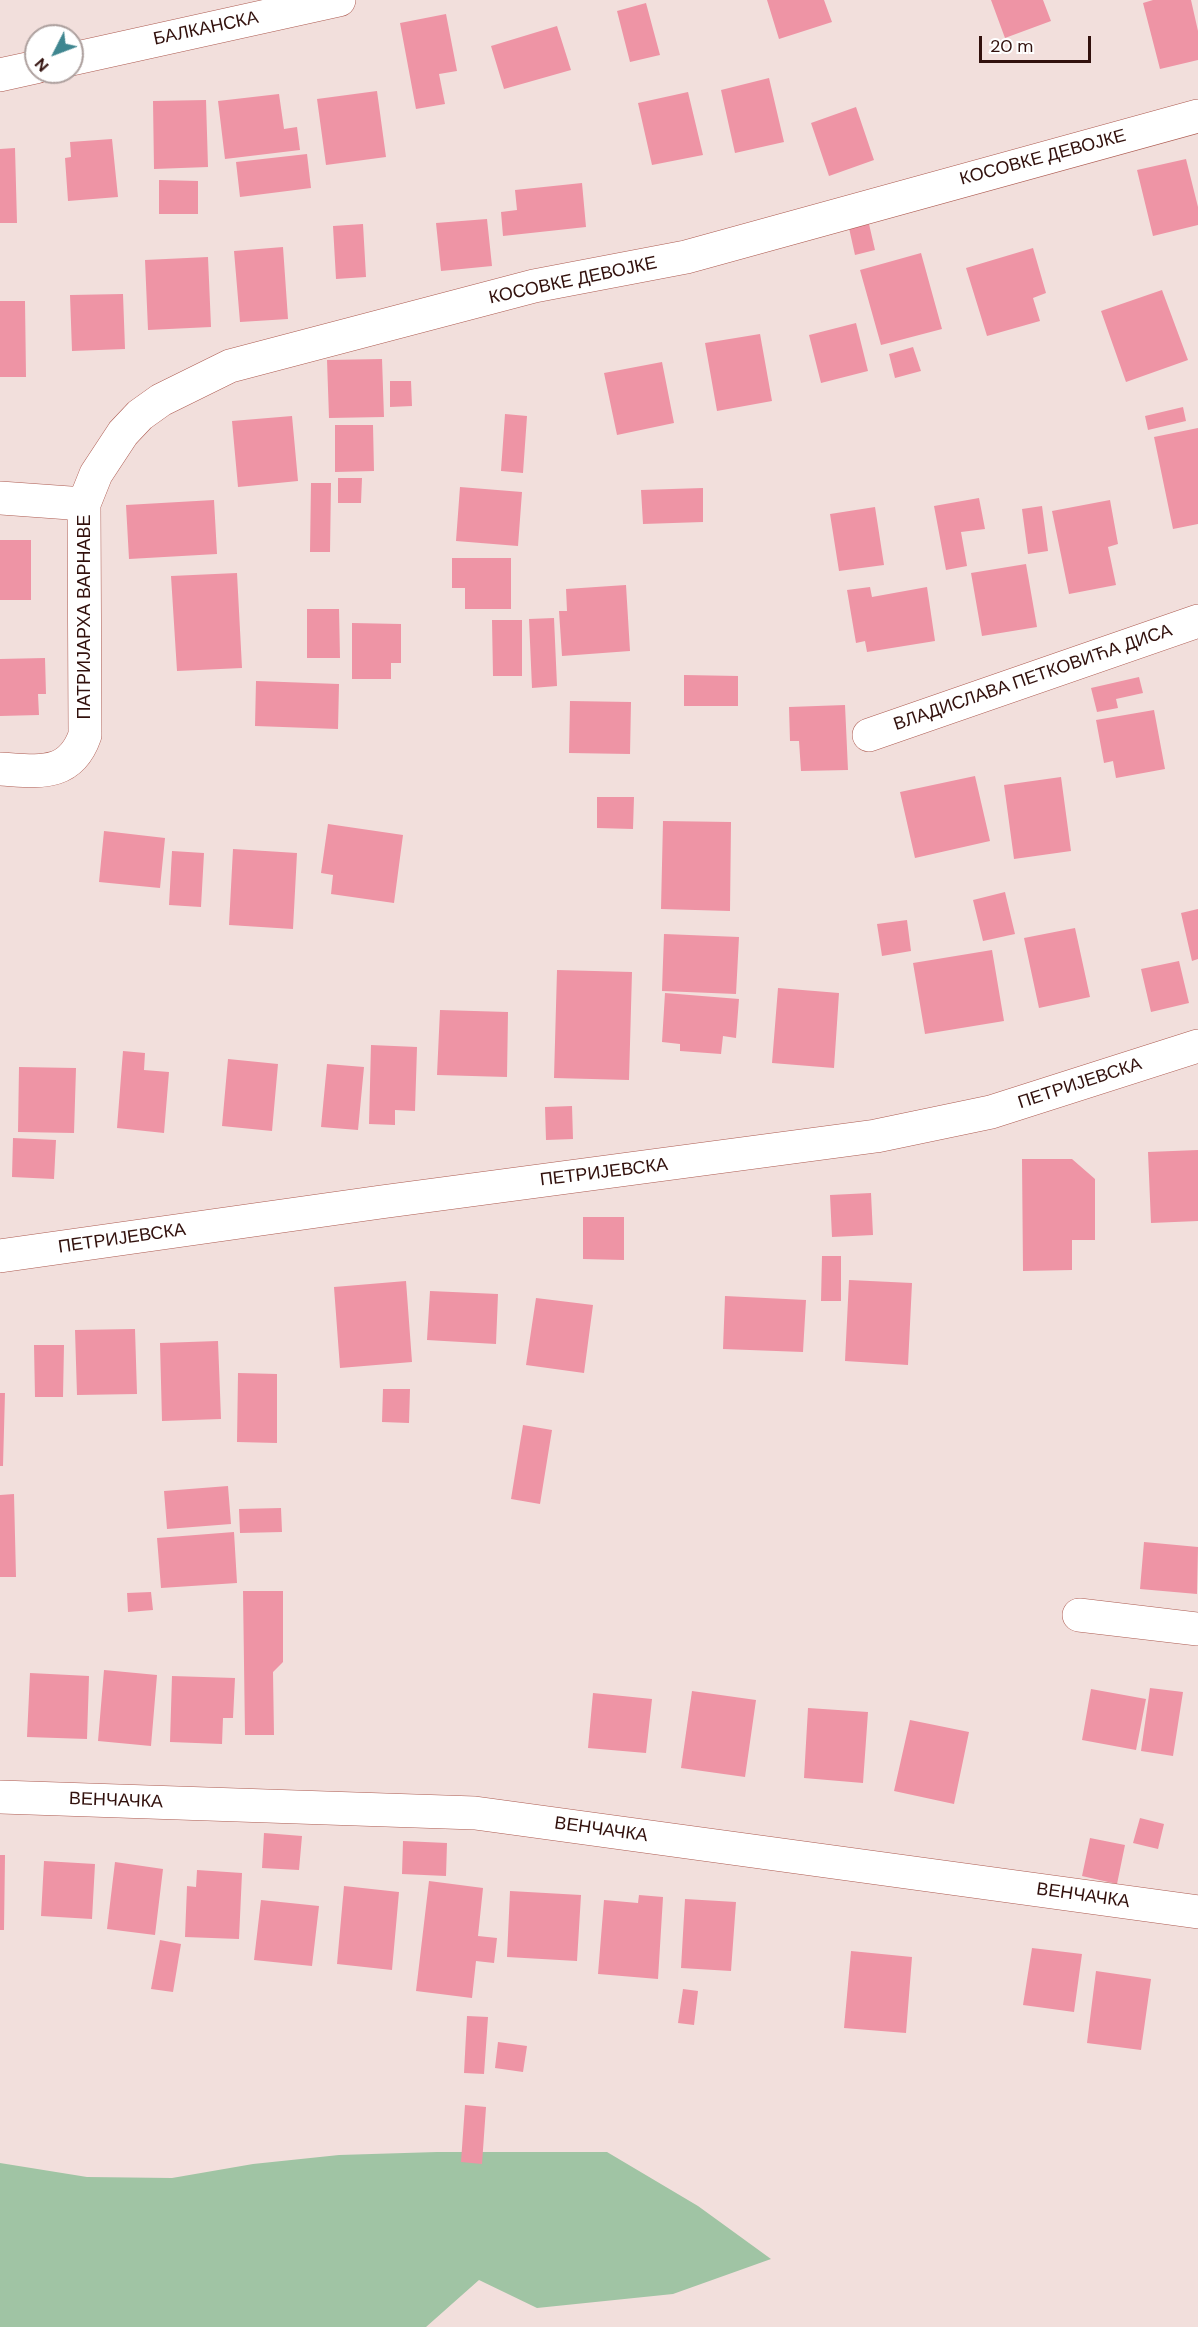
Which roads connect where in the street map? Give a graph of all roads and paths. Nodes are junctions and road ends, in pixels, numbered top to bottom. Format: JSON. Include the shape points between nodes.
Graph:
{"nodes":[{"id":1,"x":339,"y":0,"type":"edge"},
{"id":2,"x":84,"y":56,"type":"edge"},
{"id":3,"x":24,"y":70,"type":"edge"},
{"id":4,"x":0,"y":75,"type":"edge"},
{"id":5,"x":1198,"y":116,"type":"edge"},
{"id":6,"x":0,"y":498,"type":"edge"},
{"id":7,"x":84,"y":504,"type":"junction"},
{"id":8,"x":1198,"y":621,"type":"edge"},
{"id":9,"x":869,"y":735,"type":"dead end"},
{"id":10,"x":0,"y":769,"type":"edge"},
{"id":11,"x":1198,"y":1046,"type":"edge"},
{"id":12,"x":0,"y":1257,"type":"edge"},
{"id":13,"x":1079,"y":1615,"type":"dead end"},
{"id":14,"x":1198,"y":1629,"type":"edge"},
{"id":15,"x":0,"y":1797,"type":"edge"},
{"id":16,"x":1198,"y":1912,"type":"edge"}],
"edges":[{"from":1,"to":2,"type":"street","name":"БАЛКАНСКА"},
{"from":3,"to":4,"type":"street"},
{"from":5,"to":7,"type":"street","name":"КОСОВКЕ ДЕВОЈКЕ","via":[[686,257],[523,289],[230,366],[161,400],[140,415],[96,474]]},
{"from":6,"to":7,"type":"street"},
{"from":7,"to":10,"type":"street","name":"ПАТРИЈАРХА ВАРНАВЕ","via":[[85,735],[81,748],[68,763],[53,770]]},
{"from":8,"to":9,"type":"street","name":"ВЛАДИСЛАВА ПЕТКОВИЋА ДИСА"},
{"from":11,"to":12,"type":"street","name":"ПЕТРИЈЕВСКА","via":[[991,1112],[876,1136]]},
{"from":13,"to":14,"type":"street"},
{"from":15,"to":16,"type":"street","name":"ВЕНЧАЧКА","via":[[475,1814]]}]}
